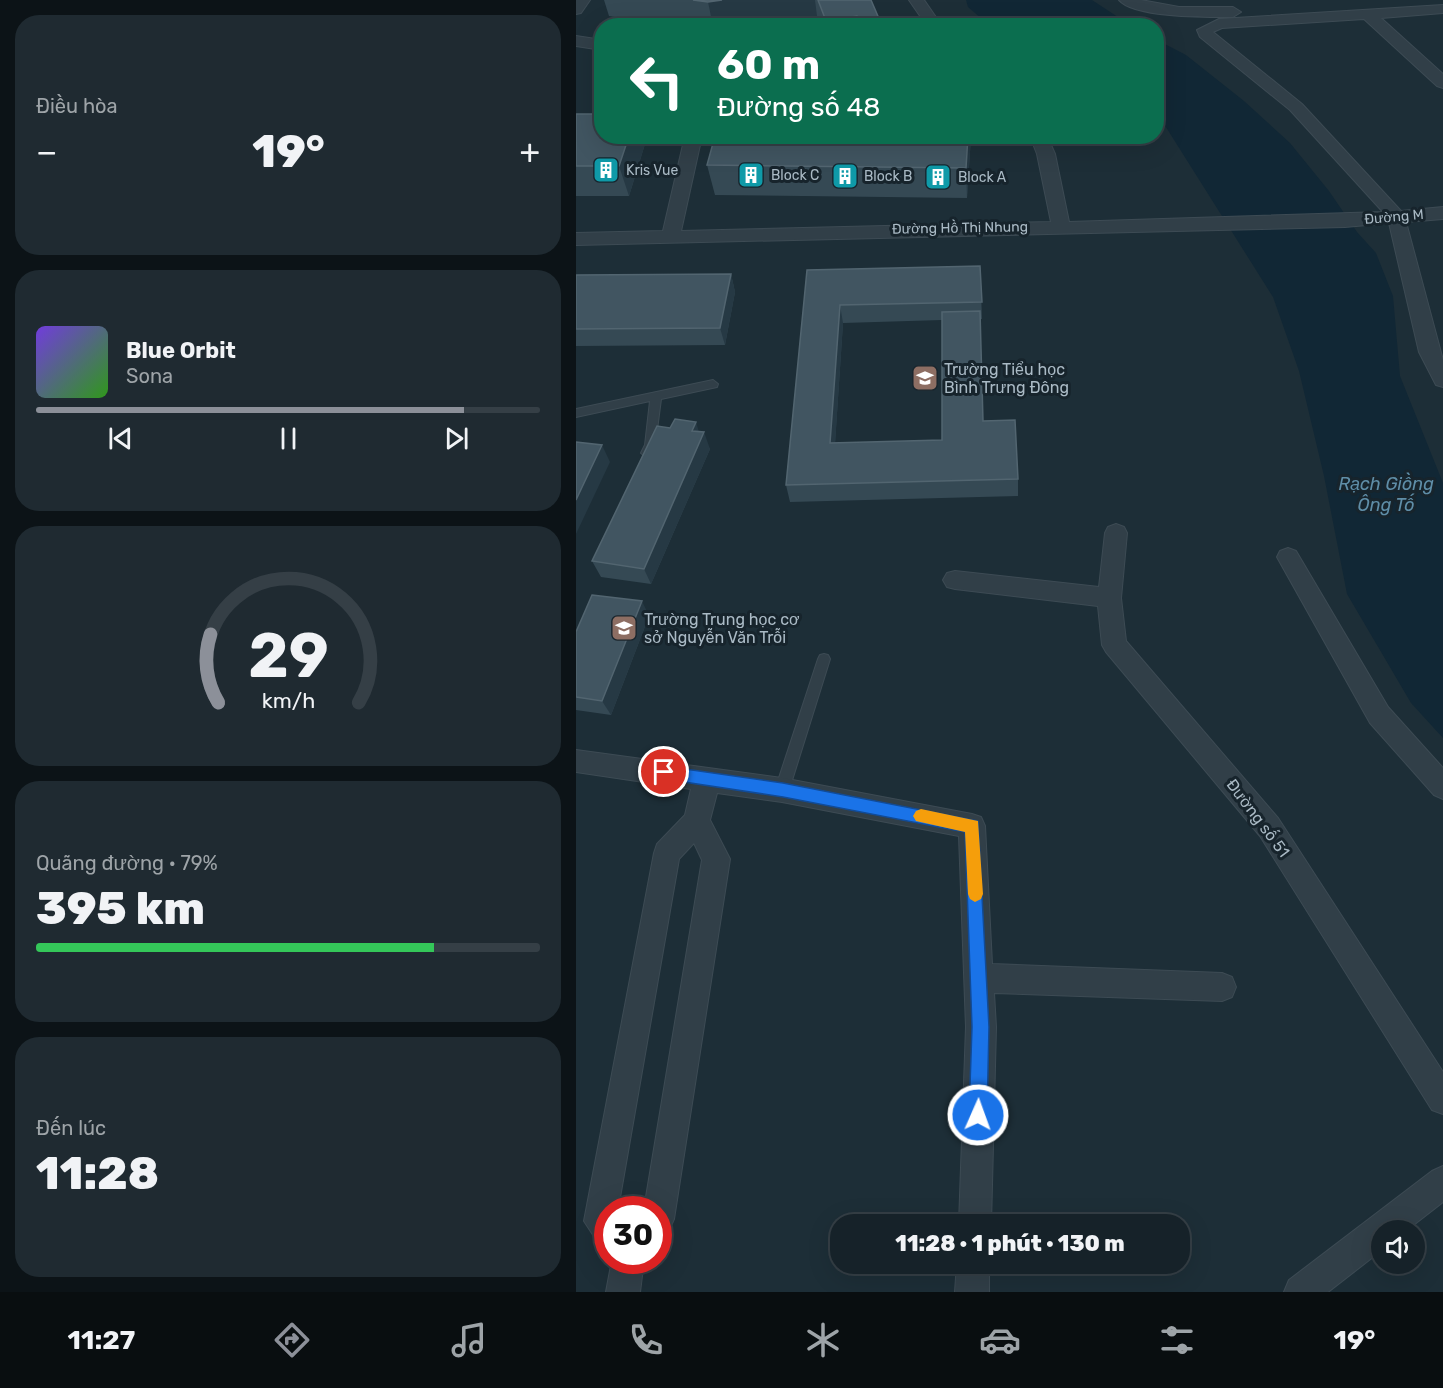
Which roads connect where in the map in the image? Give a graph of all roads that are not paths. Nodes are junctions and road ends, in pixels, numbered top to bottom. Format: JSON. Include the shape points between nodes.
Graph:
{"nodes":[{"id":1,"x":583,"y":0,"type":"edge"},
{"id":2,"x":916,"y":0,"type":"edge"},
{"id":3,"x":1126,"y":0,"type":"edge"},
{"id":4,"x":1414,"y":0,"type":"edge"},
{"id":5,"x":1443,"y":9,"type":"edge"},
{"id":6,"x":576,"y":10,"type":"edge"},
{"id":7,"x":1367,"y":13,"type":"junction"},
{"id":8,"x":929,"y":18,"type":"edge"},
{"id":9,"x":576,"y":35,"type":"edge"},
{"id":10,"x":594,"y":36,"type":"edge"},
{"id":11,"x":576,"y":41,"type":"edge"},
{"id":12,"x":594,"y":44,"type":"edge"},
{"id":13,"x":1443,"y":83,"type":"edge"},
{"id":14,"x":692,"y":144,"type":"edge"},
{"id":15,"x":1042,"y":144,"type":"edge"},
{"id":16,"x":1443,"y":213,"type":"edge"},
{"id":17,"x":1396,"y":216,"type":"junction"},
{"id":18,"x":1345,"y":221,"type":"joint"},
{"id":19,"x":1061,"y":225,"type":"junction"},
{"id":20,"x":671,"y":235,"type":"junction"},
{"id":21,"x":576,"y":239,"type":"edge"},
{"id":22,"x":1443,"y":380,"type":"edge"},
{"id":23,"x":713,"y":384,"type":"dead end"},
{"id":24,"x":656,"y":396,"type":"junction"},
{"id":25,"x":576,"y":413,"type":"edge"},
{"id":26,"x":640,"y":466,"type":"edge"},
{"id":27,"x":1116,"y":533,"type":"dead end"},
{"id":28,"x":1288,"y":557,"type":"dead end"},
{"id":29,"x":955,"y":580,"type":"dead end"},
{"id":30,"x":1109,"y":598,"type":"junction"},
{"id":31,"x":824,"y":659,"type":"dead end"},
{"id":32,"x":576,"y":760,"type":"edge"},
{"id":33,"x":707,"y":778,"type":"junction"},
{"id":34,"x":1443,"y":787,"type":"edge"},
{"id":35,"x":783,"y":790,"type":"junction"},
{"id":36,"x":697,"y":821,"type":"junction"},
{"id":37,"x":979,"y":978,"type":"junction"},
{"id":38,"x":1222,"y":987,"type":"dead end"},
{"id":39,"x":1443,"y":1099,"type":"edge"},
{"id":40,"x":1443,"y":1182,"type":"edge"},
{"id":41,"x":605,"y":1196,"type":"edge"},
{"id":42,"x":662,"y":1196,"type":"edge"},
{"id":43,"x":975,"y":1214,"type":"edge"},
{"id":44,"x":626,"y":1274,"type":"edge"},
{"id":45,"x":973,"y":1274,"type":"edge"},
{"id":46,"x":624,"y":1292,"type":"edge"},
{"id":47,"x":972,"y":1292,"type":"edge"},
{"id":48,"x":1301,"y":1292,"type":"edge"}],
"edges":[{"from":1,"to":6,"type":"street"},
{"from":2,"to":8,"type":"street"},
{"from":3,"to":4,"type":"street","via":[[1150,9],[1188,13]]},
{"from":5,"to":7,"type":"street"},
{"from":7,"to":13,"type":"street"},
{"from":7,"to":17,"type":"street","via":[[1219,24],[1205,30],[1205,34],[1296,108]]},
{"from":9,"to":10,"type":"street"},
{"from":11,"to":12,"type":"street"},
{"from":14,"to":20,"type":"street"},
{"from":15,"to":19,"type":"street"},
{"from":16,"to":17,"type":"street","name":"Đường M"},
{"from":17,"to":18,"type":"street","name":"Đường M"},
{"from":17,"to":22,"type":"street","via":[[1429,352]]},
{"from":18,"to":19,"type":"street","name":"Đường Hồ Thị Nhung"},
{"from":19,"to":20,"type":"street","name":"Đường Hồ Thị Nhung"},
{"from":20,"to":21,"type":"street","name":"Đường Hồ Thị Nhung"},
{"from":23,"to":24,"type":"lane"},
{"from":24,"to":25,"type":"lane"},
{"from":24,"to":26,"type":"lane","via":[[650,445]]},
{"from":27,"to":30,"type":"street","name":"Đường số 51"},
{"from":28,"to":34,"type":"street","via":[[1380,715]]},
{"from":29,"to":30,"type":"street"},
{"from":30,"to":39,"type":"street","name":"Đường số 51","via":[[1114,645],[1269,827]]},
{"from":31,"to":35,"type":"lane"},
{"from":32,"to":33,"type":"street"},
{"from":33,"to":35,"type":"street"},
{"from":33,"to":36,"type":"street"},
{"from":35,"to":37,"type":"street","via":[[972,826]]},
{"from":36,"to":41,"type":"street","via":[[667,853]]},
{"from":36,"to":42,"type":"street","via":[[716,859]]},
{"from":37,"to":38,"type":"street"},
{"from":37,"to":43,"type":"street"},
{"from":40,"to":48,"type":"street"},
{"from":44,"to":46,"type":"street"},
{"from":45,"to":47,"type":"street"}]}
